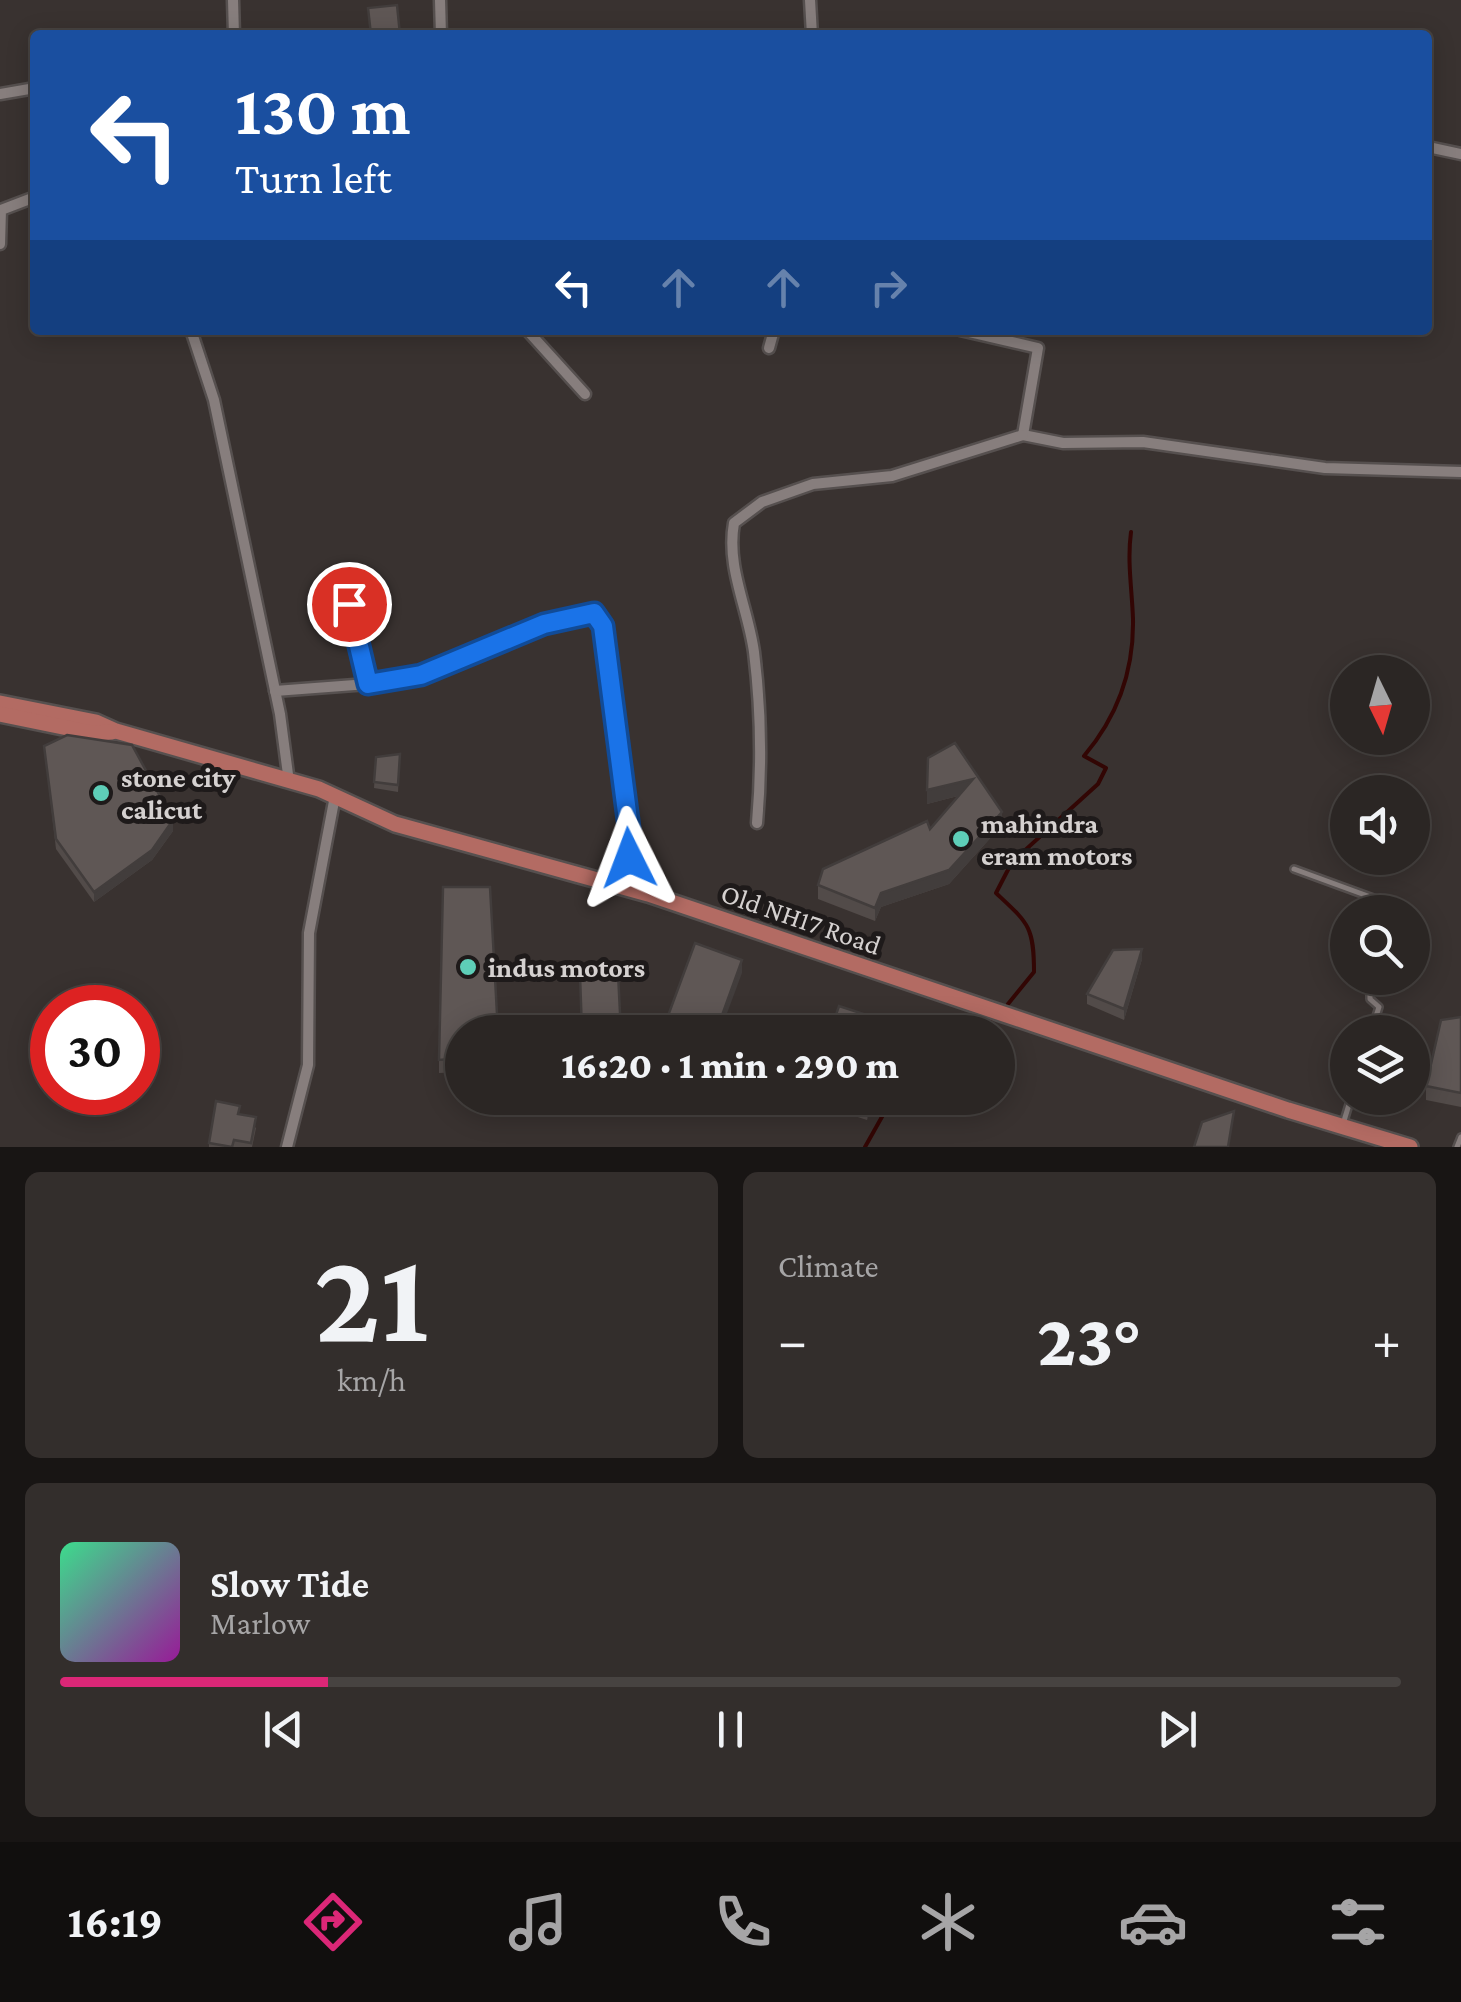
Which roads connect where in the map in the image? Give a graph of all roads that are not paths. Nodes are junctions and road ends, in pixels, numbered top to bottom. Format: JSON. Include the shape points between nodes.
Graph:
{"nodes":[{"id":1,"x":233,"y":0,"type":"edge"},
{"id":2,"x":440,"y":0,"type":"edge"},
{"id":3,"x":810,"y":0,"type":"edge"},
{"id":4,"x":234,"y":30,"type":"edge"},
{"id":5,"x":441,"y":30,"type":"edge"},
{"id":6,"x":812,"y":30,"type":"edge"},
{"id":7,"x":30,"y":89,"type":"edge"},
{"id":8,"x":0,"y":94,"type":"edge"},
{"id":9,"x":1432,"y":148,"type":"edge"},
{"id":10,"x":1461,"y":154,"type":"edge"},
{"id":11,"x":30,"y":199,"type":"edge"},
{"id":12,"x":0,"y":244,"type":"edge"},
{"id":13,"x":193,"y":335,"type":"edge"},
{"id":14,"x":532,"y":335,"type":"edge"},
{"id":15,"x":773,"y":335,"type":"edge"},
{"id":16,"x":982,"y":335,"type":"edge"},
{"id":17,"x":769,"y":348,"type":"dead end"},
{"id":18,"x":585,"y":394,"type":"dead end"},
{"id":19,"x":1023,"y":434,"type":"junction"},
{"id":20,"x":1461,"y":472,"type":"edge"},
{"id":21,"x":349,"y":604,"type":"dead end"},
{"id":22,"x":368,"y":684,"type":"junction"},
{"id":23,"x":275,"y":691,"type":"junction"},
{"id":24,"x":0,"y":703,"type":"edge"},
{"id":25,"x":0,"y":714,"type":"edge"},
{"id":26,"x":116,"y":731,"type":"junction"},
{"id":27,"x":289,"y":782,"type":"junction"},
{"id":28,"x":335,"y":796,"type":"junction"},
{"id":29,"x":758,"y":823,"type":"dead end"},
{"id":30,"x":1294,"y":869,"type":"dead end"},
{"id":31,"x":630,"y":889,"type":"junction"},
{"id":32,"x":1363,"y":895,"type":"edge"},
{"id":33,"x":1346,"y":1115,"type":"edge"},
{"id":34,"x":1342,"y":1126,"type":"junction"},
{"id":35,"x":1461,"y":1137,"type":"edge"},
{"id":36,"x":287,"y":1147,"type":"edge"},
{"id":37,"x":1410,"y":1147,"type":"edge"},
{"id":38,"x":1457,"y":1147,"type":"edge"}],
"edges":[{"from":1,"to":4,"type":"street"},
{"from":2,"to":5,"type":"street"},
{"from":3,"to":6,"type":"street"},
{"from":7,"to":8,"type":"street"},
{"from":9,"to":10,"type":"street"},
{"from":11,"to":12,"type":"street","via":[[0,210]]},
{"from":13,"to":23,"type":"street","via":[[214,400]]},
{"from":14,"to":18,"type":"street"},
{"from":15,"to":17,"type":"street"},
{"from":16,"to":19,"type":"street","via":[[1038,348]]},
{"from":19,"to":20,"type":"street","via":[[1063,444],[1142,442],[1325,468]]},
{"from":19,"to":29,"type":"street","via":[[892,476],[813,484],[762,502],[734,523],[730,548],[754,650],[762,760]]},
{"from":21,"to":22,"type":"street"},
{"from":22,"to":23,"type":"street"},
{"from":22,"to":31,"type":"street","via":[[421,675],[544,624],[594,613],[603,626],[629,828]]},
{"from":23,"to":27,"type":"street"},
{"from":24,"to":26,"type":"main road","name":"Old NH17 Road"},
{"from":25,"to":26,"type":"main road","name":"Old NH17 Road","via":[[92,733]]},
{"from":26,"to":27,"type":"main road","name":"Old NH17 Road"},
{"from":27,"to":28,"type":"main road","name":"Old NH17 Road"},
{"from":28,"to":31,"type":"main road","name":"Old NH17 Road","via":[[395,824]]},
{"from":28,"to":36,"type":"street","via":[[309,934],[308,1064]]},
{"from":30,"to":32,"type":"lane"},
{"from":31,"to":34,"type":"main road","name":"Old NH17 Road"},
{"from":33,"to":34,"type":"lane"},
{"from":34,"to":37,"type":"main road","name":"Old NH17 Road"},
{"from":35,"to":38,"type":"lane"}]}
